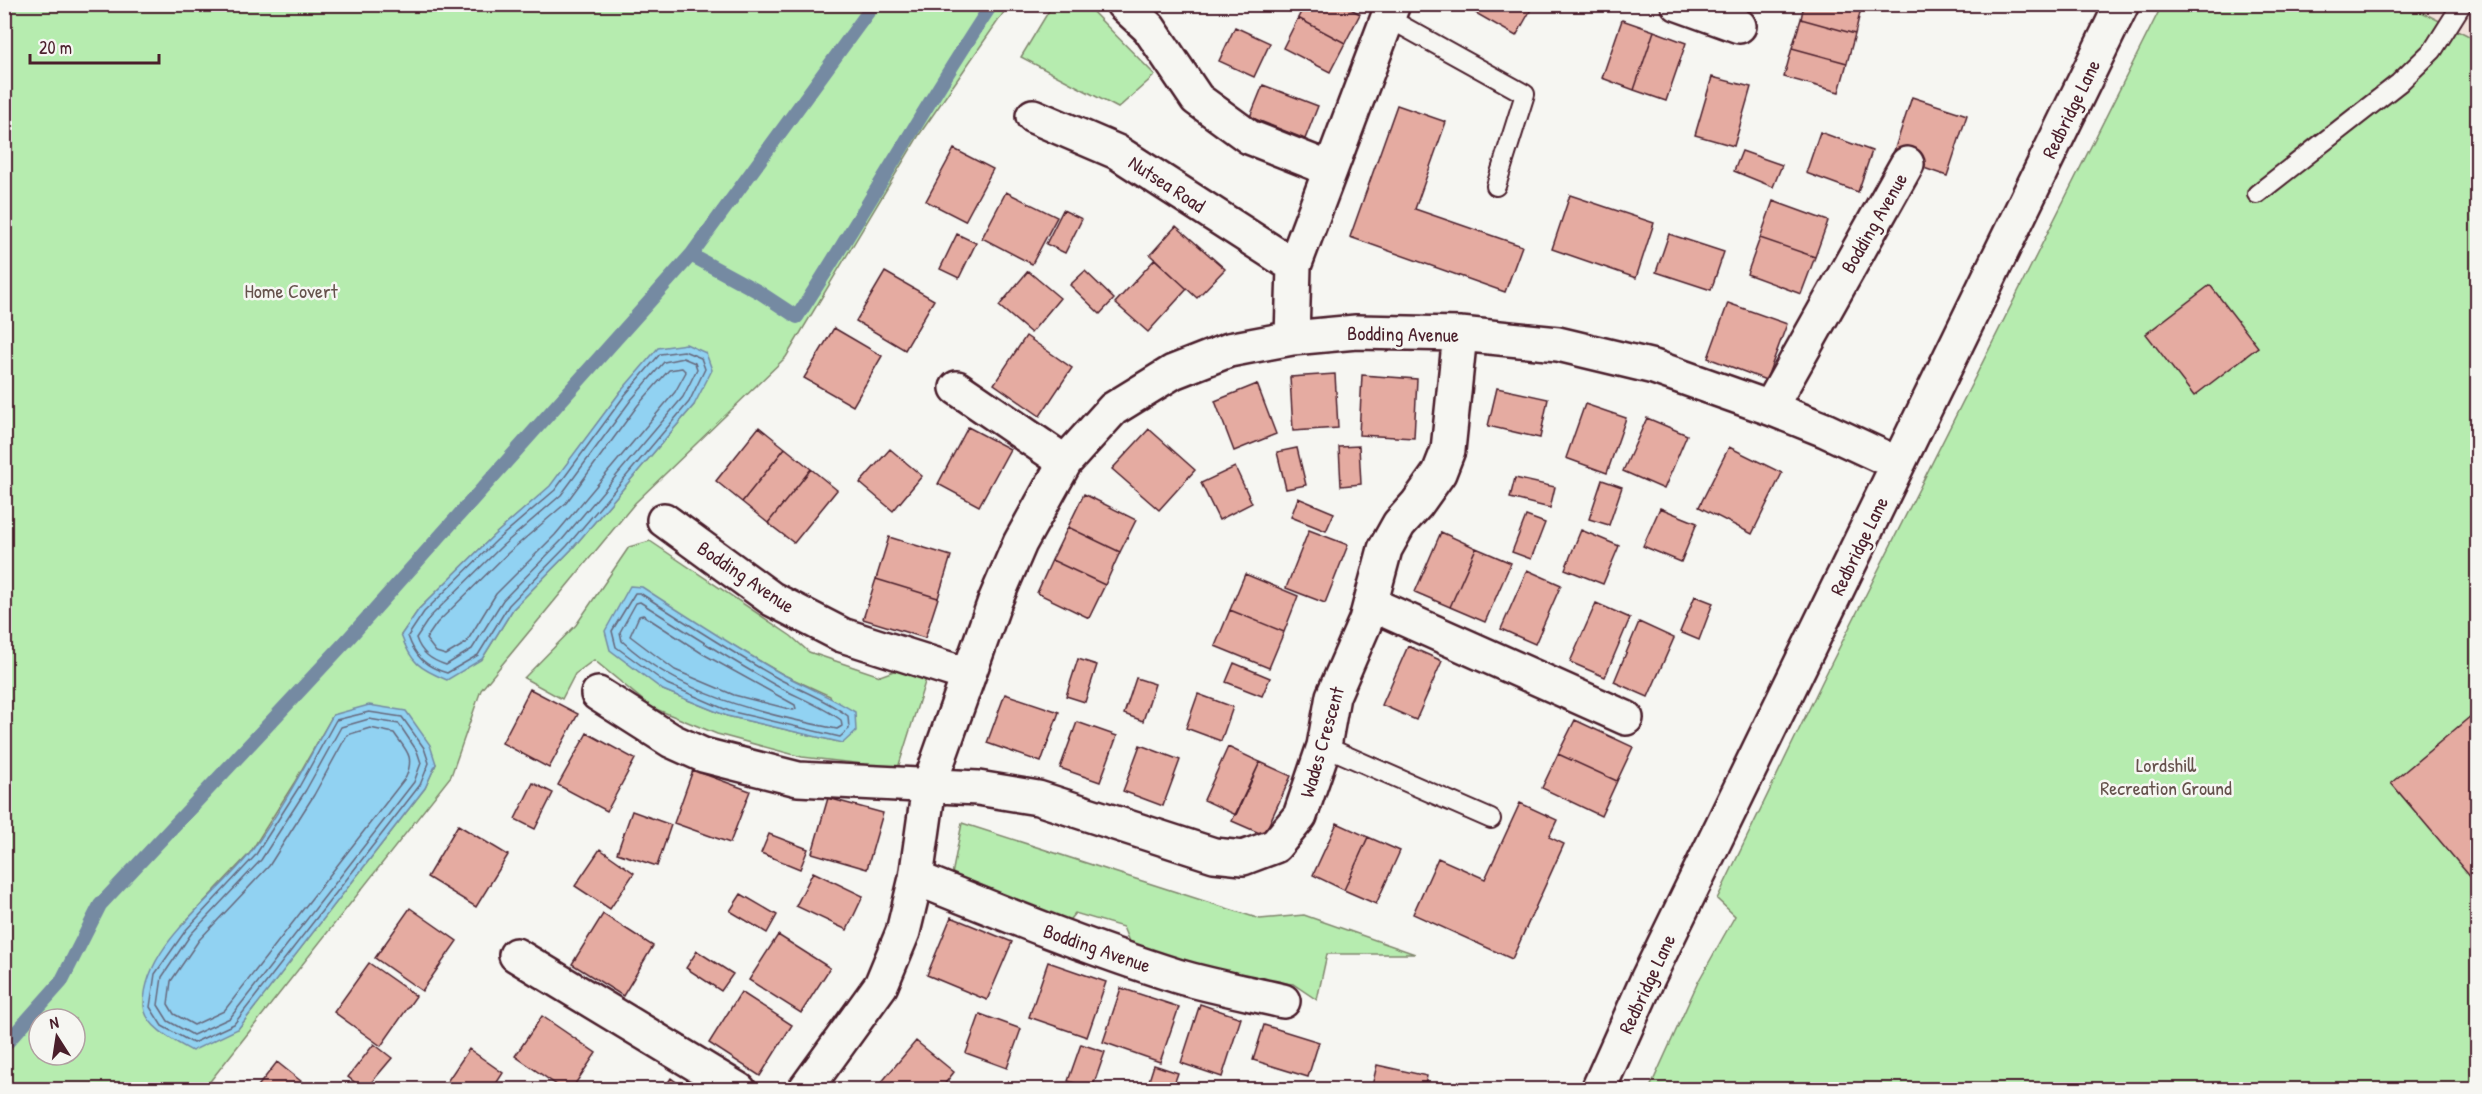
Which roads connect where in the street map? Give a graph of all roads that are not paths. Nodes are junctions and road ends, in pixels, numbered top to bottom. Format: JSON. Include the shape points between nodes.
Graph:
{"nodes":[{"id":1,"x":1123,"y":4,"type":"edge"},
{"id":2,"x":1678,"y":4,"type":"edge"},
{"id":3,"x":2122,"y":4,"type":"edge"},
{"id":4,"x":2462,"y":4,"type":"edge"},
{"id":5,"x":1390,"y":11,"type":"edge"},
{"id":6,"x":1739,"y":26,"type":"dead end"},
{"id":7,"x":1033,"y":116,"type":"dead end"},
{"id":8,"x":1907,"y":164,"type":"dead end"},
{"id":9,"x":1330,"y":170,"type":"junction"},
{"id":10,"x":1496,"y":186,"type":"dead end"},
{"id":11,"x":2257,"y":194,"type":"dead end"},
{"id":12,"x":1294,"y":266,"type":"junction"},
{"id":13,"x":1460,"y":334,"type":"junction"},
{"id":14,"x":1292,"y":338,"type":"junction"},
{"id":15,"x":957,"y":388,"type":"dead end"},
{"id":16,"x":1770,"y":408,"type":"junction"},
{"id":17,"x":1065,"y":462,"type":"junction"},
{"id":18,"x":1898,"y":464,"type":"junction"},
{"id":19,"x":664,"y":520,"type":"dead end"},
{"id":20,"x":1371,"y":604,"type":"junction"},
{"id":21,"x":968,"y":675,"type":"junction"},
{"id":22,"x":598,"y":694,"type":"dead end"},
{"id":23,"x":1626,"y":718,"type":"dead end"},
{"id":24,"x":1324,"y":746,"type":"junction"},
{"id":25,"x":929,"y":786,"type":"junction"},
{"id":26,"x":1491,"y":819,"type":"dead end"},
{"id":27,"x":916,"y":878,"type":"junction"},
{"id":28,"x":516,"y":955,"type":"dead end"},
{"id":29,"x":1283,"y":1001,"type":"dead end"},
{"id":30,"x":739,"y":1089,"type":"edge"},
{"id":31,"x":805,"y":1089,"type":"edge"},
{"id":32,"x":1598,"y":1089,"type":"edge"}],
"edges":[{"from":1,"to":9,"type":"street","via":[[1149,28],[1197,99],[1249,137]]},
{"from":2,"to":6,"type":"street"},
{"from":3,"to":18,"type":"street","name":"Redbridge Lane"},
{"from":4,"to":11,"type":"lane","via":[[2433,50],[2399,83]]},
{"from":5,"to":9,"type":"street"},
{"from":5,"to":10,"type":"lane","via":[[1525,94]]},
{"from":7,"to":12,"type":"street","name":"Nutsea Road","via":[[1117,152]]},
{"from":8,"to":16,"type":"street","name":"Bodding Avenue"},
{"from":9,"to":12,"type":"street"},
{"from":12,"to":14,"type":"street"},
{"from":13,"to":14,"type":"street","name":"Bodding Avenue","via":[[1356,332]]},
{"from":13,"to":16,"type":"street","name":"Bodding Avenue","via":[[1569,346],[1654,367]]},
{"from":13,"to":20,"type":"street","name":"Wades Crescent","via":[[1448,450],[1440,473],[1399,524],[1385,549]]},
{"from":14,"to":17,"type":"street","name":"Bodding Avenue","via":[[1229,350],[1173,372],[1113,409]]},
{"from":15,"to":17,"type":"street"},
{"from":16,"to":18,"type":"street","name":"Bodding Avenue"},
{"from":17,"to":21,"type":"street","name":"Bodding Avenue","via":[[1008,567]]},
{"from":18,"to":32,"type":"street","name":"Redbridge Lane"},
{"from":19,"to":21,"type":"street","name":"Bodding Avenue","via":[[772,599],[842,635]]},
{"from":20,"to":23,"type":"street"},
{"from":20,"to":24,"type":"street","name":"Wades Crescent","via":[[1333,696]]},
{"from":21,"to":25,"type":"street","name":"Bodding Avenue"},
{"from":22,"to":25,"type":"street","via":[[672,741],[703,755],[798,779]]},
{"from":24,"to":25,"type":"street","name":"Wades Crescent","via":[[1300,816],[1275,846],[1243,858],[1214,855],[1038,798],[978,788]]},
{"from":24,"to":26,"type":"lane"},
{"from":25,"to":27,"type":"street","name":"Bodding Avenue"},
{"from":27,"to":29,"type":"street","name":"Bodding Avenue","via":[[1135,962],[1180,977]]},
{"from":27,"to":31,"type":"street","name":"Bodding Avenue","via":[[903,932],[881,985]]},
{"from":28,"to":30,"type":"street"}]}
